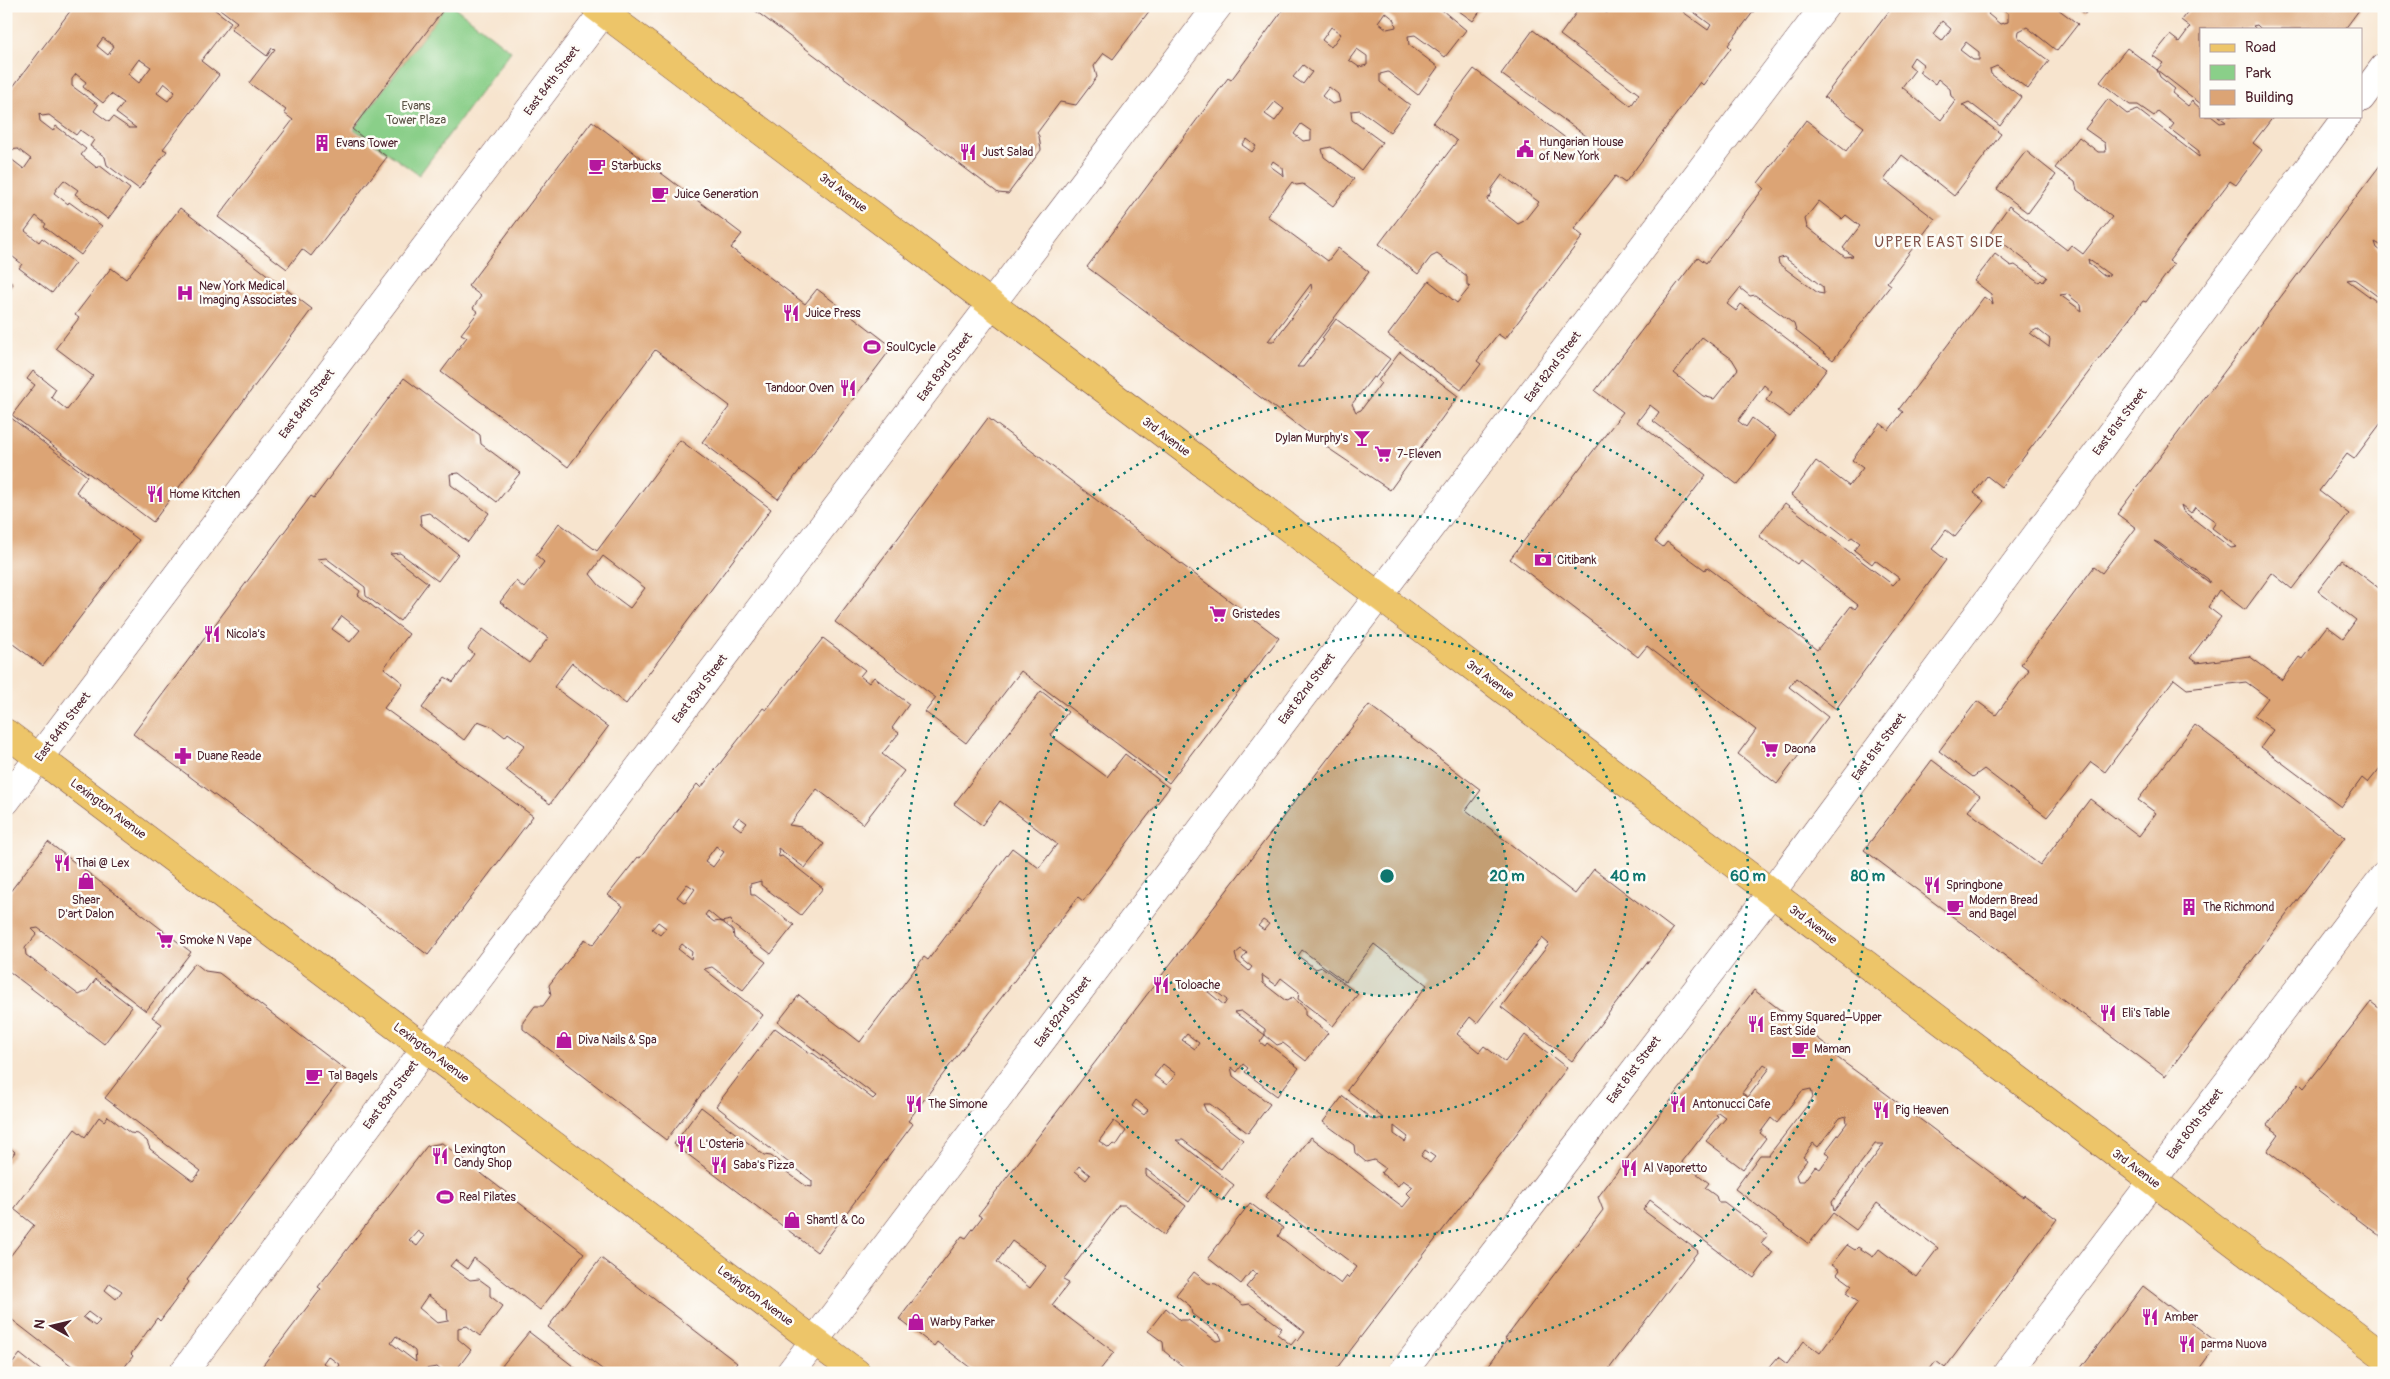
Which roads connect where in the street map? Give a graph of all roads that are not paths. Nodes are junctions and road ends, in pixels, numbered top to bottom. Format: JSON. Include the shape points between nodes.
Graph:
{"nodes":[{"id":1,"x":1218,"y":6,"type":"edge"},
{"id":2,"x":1825,"y":6,"type":"edge"},
{"id":3,"x":602,"y":8,"type":"edge"},
{"id":4,"x":2384,"y":67,"type":"edge"},
{"id":5,"x":2362,"y":97,"type":"edge"},
{"id":6,"x":2346,"y":118,"type":"edge"},
{"id":7,"x":992,"y":305,"type":"junction"},
{"id":8,"x":1379,"y":598,"type":"junction"},
{"id":9,"x":6,"y":732,"type":"edge"},
{"id":10,"x":39,"y":758,"type":"junction"},
{"id":11,"x":6,"y":801,"type":"edge"},
{"id":12,"x":2384,"y":876,"type":"edge"},
{"id":13,"x":1771,"y":893,"type":"junction"},
{"id":14,"x":425,"y":1049,"type":"junction"},
{"id":15,"x":2152,"y":1181,"type":"junction"},
{"id":16,"x":815,"y":1341,"type":"junction"},
{"id":17,"x":2384,"y":1356,"type":"edge"},
{"id":18,"x":182,"y":1373,"type":"edge"},
{"id":19,"x":790,"y":1373,"type":"edge"},
{"id":20,"x":857,"y":1373,"type":"edge"},
{"id":21,"x":1402,"y":1373,"type":"edge"},
{"id":22,"x":2007,"y":1373,"type":"edge"}],
"edges":[{"from":1,"to":7,"type":"street","name":"East 83rd Street"},
{"from":2,"to":8,"type":"street","name":"East 82nd Street"},
{"from":3,"to":7,"type":"main road","name":"3rd Avenue"},
{"from":3,"to":10,"type":"street","name":"East 84th Street"},
{"from":4,"to":5,"type":"street"},
{"from":6,"to":13,"type":"street","name":"East 81st Street"},
{"from":7,"to":8,"type":"main road","name":"3rd Avenue"},
{"from":7,"to":14,"type":"street","name":"East 83rd Street"},
{"from":8,"to":13,"type":"main road","name":"3rd Avenue"},
{"from":8,"to":16,"type":"street","name":"East 82nd Street"},
{"from":9,"to":10,"type":"main road","name":"Lexington Avenue"},
{"from":10,"to":11,"type":"street","name":"East 84th Street"},
{"from":10,"to":14,"type":"main road","name":"Lexington Avenue"},
{"from":12,"to":15,"type":"street","name":"East 80th Street"},
{"from":13,"to":15,"type":"main road","name":"3rd Avenue"},
{"from":13,"to":21,"type":"street","name":"East 81st Street"},
{"from":14,"to":16,"type":"main road","name":"Lexington Avenue"},
{"from":14,"to":18,"type":"street","name":"East 83rd Street"},
{"from":15,"to":17,"type":"main road","name":"3rd Avenue"},
{"from":15,"to":22,"type":"street","name":"East 80th Street"},
{"from":16,"to":19,"type":"street","name":"East 82nd Street"},
{"from":16,"to":20,"type":"main road","name":"Lexington Avenue"}]}
